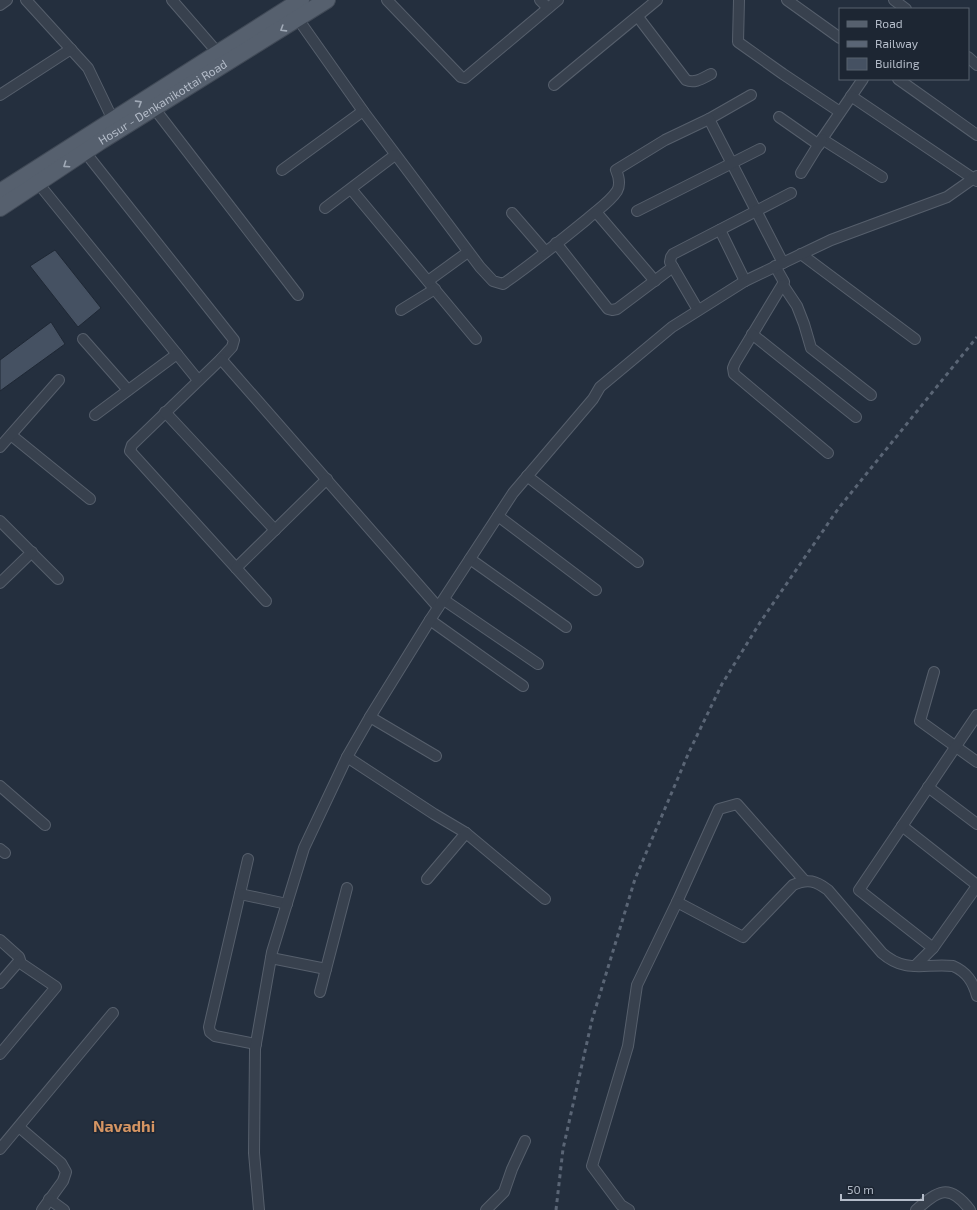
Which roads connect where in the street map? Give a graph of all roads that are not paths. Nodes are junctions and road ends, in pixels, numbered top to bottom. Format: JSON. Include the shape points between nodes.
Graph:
{"nodes":[{"id":1,"x":7,"y":0,"type":"edge"},
{"id":2,"x":26,"y":0,"type":"edge"},
{"id":3,"x":172,"y":0,"type":"edge"},
{"id":4,"x":301,"y":0,"type":"edge"},
{"id":5,"x":327,"y":0,"type":"edge"},
{"id":6,"x":387,"y":0,"type":"edge"},
{"id":7,"x":540,"y":0,"type":"edge"},
{"id":8,"x":558,"y":0,"type":"edge"},
{"id":9,"x":657,"y":0,"type":"edge"},
{"id":10,"x":739,"y":0,"type":"edge"},
{"id":11,"x":787,"y":0,"type":"edge"},
{"id":12,"x":894,"y":0,"type":"edge"},
{"id":13,"x":0,"y":5,"type":"edge"},
{"id":14,"x":548,"y":8,"type":"junction"},
{"id":15,"x":905,"y":8,"type":"edge"},
{"id":16,"x":638,"y":17,"type":"junction"},
{"id":17,"x":298,"y":19,"type":"junction"},
{"id":18,"x":839,"y":37,"type":"edge"},
{"id":19,"x":71,"y":49,"type":"junction"},
{"id":20,"x":218,"y":53,"type":"junction"},
{"id":21,"x":969,"y":59,"type":"edge"},
{"id":22,"x":977,"y":65,"type":"edge"},
{"id":23,"x":711,"y":74,"type":"dead end"},
{"id":24,"x":862,"y":80,"type":"edge"},
{"id":25,"x":899,"y":80,"type":"edge"},
{"id":26,"x":554,"y":85,"type":"dead end"},
{"id":27,"x":0,"y":95,"type":"edge"},
{"id":28,"x":751,"y":95,"type":"dead end"},
{"id":29,"x":851,"y":96,"type":"junction"},
{"id":30,"x":154,"y":108,"type":"junction"},
{"id":31,"x":363,"y":111,"type":"junction"},
{"id":32,"x":840,"y":112,"type":"junction"},
{"id":33,"x":779,"y":118,"type":"dead end"},
{"id":34,"x":709,"y":119,"type":"junction"},
{"id":35,"x":113,"y":120,"type":"junction"},
{"id":36,"x":977,"y":135,"type":"edge"},
{"id":37,"x":820,"y":142,"type":"junction"},
{"id":38,"x":760,"y":149,"type":"dead end"},
{"id":39,"x":85,"y":152,"type":"junction"},
{"id":40,"x":395,"y":155,"type":"junction"},
{"id":41,"x":732,"y":163,"type":"junction"},
{"id":42,"x":282,"y":170,"type":"dead end"},
{"id":43,"x":801,"y":173,"type":"dead end"},
{"id":44,"x":882,"y":177,"type":"dead end"},
{"id":45,"x":976,"y":178,"type":"edge"},
{"id":46,"x":38,"y":183,"type":"junction"},
{"id":47,"x":351,"y":189,"type":"junction"},
{"id":48,"x":791,"y":193,"type":"dead end"},
{"id":49,"x":3,"y":194,"type":"edge"},
{"id":50,"x":325,"y":208,"type":"dead end"},
{"id":51,"x":637,"y":211,"type":"dead end"},
{"id":52,"x":756,"y":211,"type":"junction"},
{"id":53,"x":596,"y":212,"type":"junction"},
{"id":54,"x":512,"y":213,"type":"dead end"},
{"id":55,"x":720,"y":230,"type":"junction"},
{"id":56,"x":556,"y":243,"type":"junction"},
{"id":57,"x":545,"y":251,"type":"junction"},
{"id":58,"x":468,"y":252,"type":"junction"},
{"id":59,"x":801,"y":254,"type":"junction"},
{"id":60,"x":779,"y":265,"type":"junction"},
{"id":61,"x":674,"y":267,"type":"junction"},
{"id":62,"x":428,"y":281,"type":"junction"},
{"id":63,"x":655,"y":281,"type":"junction"},
{"id":64,"x":745,"y":281,"type":"junction"},
{"id":65,"x":783,"y":285,"type":"junction"},
{"id":66,"x":435,"y":290,"type":"junction"},
{"id":67,"x":298,"y":295,"type":"dead end"},
{"id":68,"x":401,"y":310,"type":"dead end"},
{"id":69,"x":698,"y":310,"type":"junction"},
{"id":70,"x":752,"y":334,"type":"junction"},
{"id":71,"x":476,"y":338,"type":"dead end"},
{"id":72,"x":83,"y":339,"type":"dead end"},
{"id":73,"x":915,"y":339,"type":"dead end"},
{"id":74,"x":177,"y":354,"type":"junction"},
{"id":75,"x":221,"y":359,"type":"junction"},
{"id":76,"x":59,"y":380,"type":"dead end"},
{"id":77,"x":198,"y":380,"type":"junction"},
{"id":78,"x":128,"y":390,"type":"junction"},
{"id":79,"x":871,"y":395,"type":"dead end"},
{"id":80,"x":165,"y":412,"type":"junction"},
{"id":81,"x":95,"y":415,"type":"dead end"},
{"id":82,"x":856,"y":417,"type":"dead end"},
{"id":83,"x":11,"y":435,"type":"junction"},
{"id":84,"x":0,"y":447,"type":"edge"},
{"id":85,"x":828,"y":453,"type":"dead end"},
{"id":86,"x":527,"y":476,"type":"junction"},
{"id":87,"x":327,"y":479,"type":"junction"},
{"id":88,"x":90,"y":499,"type":"dead end"},
{"id":89,"x":498,"y":516,"type":"junction"},
{"id":90,"x":0,"y":521,"type":"edge"},
{"id":91,"x":275,"y":530,"type":"junction"},
{"id":92,"x":32,"y":552,"type":"junction"},
{"id":93,"x":470,"y":559,"type":"junction"},
{"id":94,"x":638,"y":562,"type":"dead end"},
{"id":95,"x":236,"y":568,"type":"junction"},
{"id":96,"x":58,"y":579,"type":"dead end"},
{"id":97,"x":0,"y":583,"type":"edge"},
{"id":98,"x":596,"y":590,"type":"dead end"},
{"id":99,"x":266,"y":601,"type":"dead end"},
{"id":100,"x":441,"y":604,"type":"junction"},
{"id":101,"x":430,"y":620,"type":"junction"},
{"id":102,"x":566,"y":627,"type":"dead end"},
{"id":103,"x":538,"y":664,"type":"dead end"},
{"id":104,"x":934,"y":672,"type":"dead end"},
{"id":105,"x":523,"y":686,"type":"dead end"},
{"id":106,"x":977,"y":715,"type":"edge"},
{"id":107,"x":370,"y":717,"type":"junction"},
{"id":108,"x":956,"y":746,"type":"junction"},
{"id":109,"x":436,"y":756,"type":"dead end"},
{"id":110,"x":347,"y":757,"type":"junction"},
{"id":111,"x":977,"y":762,"type":"edge"},
{"id":112,"x":0,"y":786,"type":"edge"},
{"id":113,"x":928,"y":787,"type":"junction"},
{"id":114,"x":977,"y":824,"type":"edge"},
{"id":115,"x":45,"y":825,"type":"dead end"},
{"id":116,"x":902,"y":826,"type":"junction"},
{"id":117,"x":466,"y":833,"type":"junction"},
{"id":118,"x":248,"y":859,"type":"dead end"},
{"id":119,"x":428,"y":879,"type":"dead end"},
{"id":120,"x":804,"y":880,"type":"junction"},
{"id":121,"x":977,"y":885,"type":"edge"},
{"id":122,"x":347,"y":888,"type":"dead end"},
{"id":123,"x":240,"y":894,"type":"junction"},
{"id":124,"x":544,"y":899,"type":"dead end"},
{"id":125,"x":677,"y":902,"type":"junction"},
{"id":126,"x":287,"y":904,"type":"junction"},
{"id":127,"x":0,"y":940,"type":"edge"},
{"id":128,"x":934,"y":948,"type":"junction"},
{"id":129,"x":270,"y":958,"type":"junction"},
{"id":130,"x":19,"y":962,"type":"junction"},
{"id":131,"x":915,"y":966,"type":"junction"},
{"id":132,"x":326,"y":969,"type":"junction"},
{"id":133,"x":0,"y":983,"type":"edge"},
{"id":134,"x":320,"y":992,"type":"dead end"},
{"id":135,"x":977,"y":996,"type":"edge"},
{"id":136,"x":113,"y":1013,"type":"dead end"},
{"id":137,"x":256,"y":1044,"type":"junction"},
{"id":138,"x":0,"y":1054,"type":"edge"},
{"id":139,"x":19,"y":1127,"type":"junction"},
{"id":140,"x":525,"y":1141,"type":"dead end"},
{"id":141,"x":0,"y":1149,"type":"edge"},
{"id":142,"x":49,"y":1199,"type":"junction"},
{"id":143,"x":42,"y":1210,"type":"edge"},
{"id":144,"x":64,"y":1210,"type":"edge"},
{"id":145,"x":260,"y":1210,"type":"edge"},
{"id":146,"x":486,"y":1210,"type":"edge"},
{"id":147,"x":629,"y":1210,"type":"edge"},
{"id":148,"x":916,"y":1210,"type":"edge"},
{"id":149,"x":970,"y":1210,"type":"edge"}],
"edges":[{"from":1,"to":13,"type":"street"},
{"from":2,"to":19,"type":"street"},
{"from":3,"to":20,"type":"street"},
{"from":4,"to":20,"type":"main road","name":"Hosur - Denkanikottai Road"},
{"from":5,"to":17,"type":"main road","name":"Hosur - Denkanikottai Road"},
{"from":6,"to":14,"type":"street","via":[[461,77],[465,78]]},
{"from":7,"to":14,"type":"street"},
{"from":8,"to":14,"type":"street"},
{"from":9,"to":16,"type":"street"},
{"from":10,"to":32,"type":"street","via":[[738,42]]},
{"from":11,"to":18,"type":"street"},
{"from":12,"to":15,"type":"street"},
{"from":16,"to":23,"type":"street","via":[[686,80],[696,81]]},
{"from":16,"to":26,"type":"street"},
{"from":17,"to":30,"type":"main road","name":"Hosur - Denkanikottai Road","one_way":true},
{"from":17,"to":31,"type":"street"},
{"from":19,"to":27,"type":"street"},
{"from":19,"to":35,"type":"street","via":[[88,68]]},
{"from":35,"to":20,"type":"main road","name":"Hosur - Denkanikottai Road","one_way":true},
{"from":21,"to":22,"type":"street"},
{"from":24,"to":29,"type":"street"},
{"from":25,"to":36,"type":"street"},
{"from":28,"to":34,"type":"street"},
{"from":29,"to":32,"type":"street"},
{"from":29,"to":45,"type":"street"},
{"from":30,"to":39,"type":"main road","name":"Hosur - Denkanikottai Road"},
{"from":30,"to":67,"type":"street"},
{"from":31,"to":40,"type":"street"},
{"from":31,"to":42,"type":"street"},
{"from":32,"to":37,"type":"street"},
{"from":33,"to":37,"type":"street"},
{"from":34,"to":41,"type":"street"},
{"from":34,"to":53,"type":"street","via":[[666,140],[616,170],[619,178],[617,191]]},
{"from":35,"to":49,"type":"main road","name":"Hosur - Denkanikottai Road"},
{"from":37,"to":43,"type":"street"},
{"from":37,"to":44,"type":"street"},
{"from":38,"to":41,"type":"street"},
{"from":39,"to":46,"type":"main road","name":"Hosur - Denkanikottai Road","one_way":true},
{"from":39,"to":75,"type":"street","via":[[232,337],[234,344]]},
{"from":40,"to":47,"type":"street"},
{"from":40,"to":58,"type":"street"},
{"from":41,"to":51,"type":"street"},
{"from":41,"to":52,"type":"street"},
{"from":45,"to":59,"type":"street","via":[[947,197],[831,240]]},
{"from":46,"to":49,"type":"main road","name":"Hosur - Denkanikottai Road"},
{"from":46,"to":74,"type":"street"},
{"from":47,"to":50,"type":"street"},
{"from":47,"to":62,"type":"street"},
{"from":48,"to":52,"type":"street"},
{"from":52,"to":55,"type":"street"},
{"from":52,"to":60,"type":"street"},
{"from":53,"to":56,"type":"street"},
{"from":53,"to":63,"type":"street"},
{"from":54,"to":57,"type":"street"},
{"from":55,"to":61,"type":"street","via":[[673,254],[670,262]]},
{"from":55,"to":64,"type":"street"},
{"from":56,"to":57,"type":"street"},
{"from":56,"to":63,"type":"street","via":[[608,309],[617,309]]},
{"from":57,"to":58,"type":"street","via":[[503,284],[493,281]]},
{"from":58,"to":62,"type":"street"},
{"from":59,"to":60,"type":"street"},
{"from":59,"to":73,"type":"street"},
{"from":60,"to":64,"type":"street"},
{"from":60,"to":65,"type":"street"},
{"from":61,"to":63,"type":"street"},
{"from":61,"to":69,"type":"street"},
{"from":62,"to":66,"type":"street"},
{"from":64,"to":69,"type":"street"},
{"from":65,"to":70,"type":"street"},
{"from":65,"to":79,"type":"street","via":[[797,306],[811,348]]},
{"from":66,"to":68,"type":"street"},
{"from":66,"to":71,"type":"street"},
{"from":69,"to":86,"type":"street","via":[[672,327],[600,386],[593,399]]},
{"from":70,"to":82,"type":"street"},
{"from":70,"to":85,"type":"street","via":[[735,363],[734,374]]},
{"from":72,"to":78,"type":"street"},
{"from":74,"to":77,"type":"street"},
{"from":74,"to":78,"type":"street"},
{"from":75,"to":77,"type":"street"},
{"from":75,"to":87,"type":"street"},
{"from":76,"to":83,"type":"street"},
{"from":77,"to":80,"type":"street"},
{"from":78,"to":81,"type":"street"},
{"from":80,"to":91,"type":"street"},
{"from":80,"to":95,"type":"street","via":[[130,451]]},
{"from":83,"to":84,"type":"street"},
{"from":83,"to":88,"type":"street"},
{"from":86,"to":89,"type":"street"},
{"from":86,"to":94,"type":"street"},
{"from":87,"to":91,"type":"street"},
{"from":87,"to":100,"type":"street"},
{"from":89,"to":93,"type":"street"},
{"from":89,"to":98,"type":"street"},
{"from":90,"to":92,"type":"street"},
{"from":91,"to":95,"type":"street"},
{"from":92,"to":96,"type":"street"},
{"from":92,"to":97,"type":"street"},
{"from":93,"to":100,"type":"street"},
{"from":93,"to":102,"type":"street"},
{"from":95,"to":99,"type":"street"},
{"from":100,"to":101,"type":"street"},
{"from":100,"to":103,"type":"street"},
{"from":101,"to":105,"type":"street"},
{"from":101,"to":107,"type":"street"},
{"from":104,"to":108,"type":"street","via":[[920,721]]},
{"from":106,"to":108,"type":"street"},
{"from":107,"to":109,"type":"street"},
{"from":107,"to":110,"type":"street"},
{"from":108,"to":111,"type":"street"},
{"from":108,"to":113,"type":"street"},
{"from":110,"to":117,"type":"street"},
{"from":110,"to":126,"type":"street","via":[[304,848]]},
{"from":112,"to":115,"type":"street"},
{"from":113,"to":114,"type":"street"},
{"from":113,"to":116,"type":"street"},
{"from":116,"to":121,"type":"street"},
{"from":116,"to":128,"type":"street","via":[[859,890]]},
{"from":117,"to":119,"type":"street"},
{"from":117,"to":124,"type":"street"},
{"from":118,"to":123,"type":"street"},
{"from":120,"to":125,"type":"street","via":[[793,885],[743,936]]},
{"from":120,"to":125,"type":"street","via":[[736,804],[719,809]]},
{"from":120,"to":131,"type":"street","via":[[820,884],[828,890],[889,959],[904,966]]},
{"from":121,"to":128,"type":"street"},
{"from":122,"to":132,"type":"street"},
{"from":123,"to":126,"type":"street"},
{"from":123,"to":137,"type":"street","via":[[209,1028],[215,1036]]},
{"from":125,"to":147,"type":"street","via":[[637,985],[628,1046],[592,1166],[621,1205]]},
{"from":126,"to":129,"type":"street"},
{"from":127,"to":130,"type":"street","via":[[19,957]]},
{"from":128,"to":131,"type":"street"},
{"from":129,"to":132,"type":"street"},
{"from":129,"to":137,"type":"street"},
{"from":130,"to":133,"type":"street"},
{"from":130,"to":138,"type":"street","via":[[56,987]]},
{"from":131,"to":135,"type":"street","via":[[945,965],[960,969],[974,985]]},
{"from":132,"to":134,"type":"street"},
{"from":136,"to":139,"type":"street"},
{"from":137,"to":145,"type":"street","via":[[254,1153]]},
{"from":139,"to":141,"type":"street"},
{"from":139,"to":142,"type":"street","via":[[65,1168],[65,1176]]},
{"from":140,"to":146,"type":"street","via":[[504,1192]]},
{"from":142,"to":143,"type":"street"},
{"from":142,"to":144,"type":"street"},
{"from":148,"to":149,"type":"street","via":[[932,1196],[944,1192],[957,1196]]}]}
